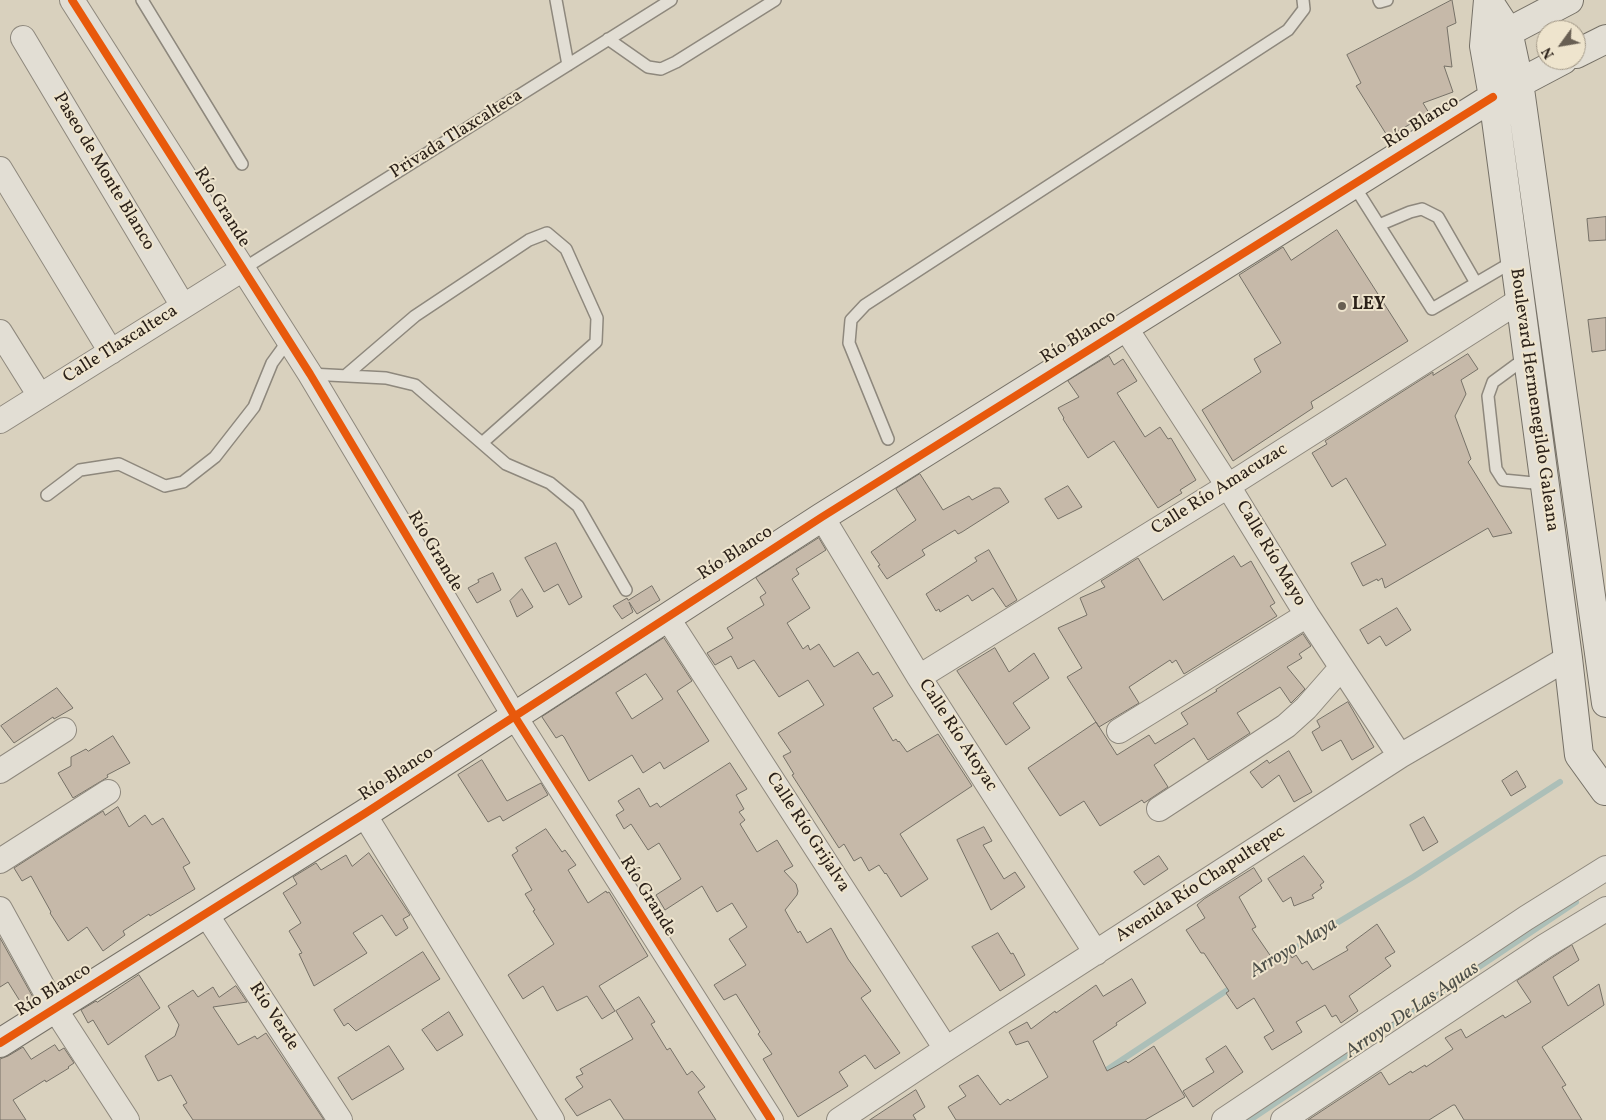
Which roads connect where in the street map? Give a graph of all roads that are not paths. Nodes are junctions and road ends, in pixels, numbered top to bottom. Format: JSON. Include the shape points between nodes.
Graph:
{"nodes":[{"id":1,"x":72,"y":0,"type":"edge"},
{"id":2,"x":142,"y":0,"type":"edge"},
{"id":3,"x":556,"y":0,"type":"edge"},
{"id":4,"x":670,"y":0,"type":"edge"},
{"id":5,"x":775,"y":0,"type":"edge"},
{"id":6,"x":1303,"y":0,"type":"edge"},
{"id":7,"x":1379,"y":0,"type":"edge"},
{"id":8,"x":1387,"y":0,"type":"edge"},
{"id":9,"x":1569,"y":0,"type":"edge"},
{"id":10,"x":1489,"y":1,"type":"edge"},
{"id":11,"x":1508,"y":31,"type":"junction"},
{"id":12,"x":23,"y":38,"type":"dead end"},
{"id":13,"x":608,"y":39,"type":"junction"},
{"id":14,"x":1606,"y":39,"type":"edge"},
{"id":15,"x":1484,"y":46,"type":"junction"},
{"id":16,"x":1586,"y":49,"type":"edge"},
{"id":17,"x":568,"y":65,"type":"junction"},
{"id":18,"x":1543,"y":70,"type":"edge"},
{"id":19,"x":1519,"y":82,"type":"junction"},
{"id":20,"x":1493,"y":97,"type":"junction"},
{"id":21,"x":242,"y":164,"type":"dead end"},
{"id":22,"x":0,"y":169,"type":"edge"},
{"id":23,"x":1353,"y":184,"type":"junction"},
{"id":24,"x":1379,"y":225,"type":"junction"},
{"id":25,"x":1514,"y":261,"type":"junction"},
{"id":26,"x":243,"y":269,"type":"junction"},
{"id":27,"x":1476,"y":283,"type":"junction"},
{"id":28,"x":1519,"y":301,"type":"junction"},
{"id":29,"x":183,"y":306,"type":"junction"},
{"id":30,"x":1125,"y":326,"type":"junction"},
{"id":31,"x":0,"y":332,"type":"edge"},
{"id":32,"x":288,"y":341,"type":"junction"},
{"id":33,"x":111,"y":352,"type":"junction"},
{"id":34,"x":1527,"y":358,"type":"junction"},
{"id":35,"x":310,"y":374,"type":"junction"},
{"id":36,"x":345,"y":376,"type":"junction"},
{"id":37,"x":40,"y":396,"type":"junction"},
{"id":38,"x":0,"y":421,"type":"edge"},
{"id":39,"x":888,"y":439,"type":"dead end"},
{"id":40,"x":482,"y":443,"type":"junction"},
{"id":41,"x":1544,"y":484,"type":"junction"},
{"id":42,"x":1228,"y":486,"type":"junction"},
{"id":43,"x":47,"y":495,"type":"dead end"},
{"id":44,"x":822,"y":517,"type":"junction"},
{"id":45,"x":626,"y":590,"type":"dead end"},
{"id":46,"x":1307,"y":615,"type":"junction"},
{"id":47,"x":667,"y":617,"type":"junction"},
{"id":48,"x":1568,"y":658,"type":"junction"},
{"id":49,"x":1341,"y":668,"type":"junction"},
{"id":50,"x":919,"y":677,"type":"junction"},
{"id":51,"x":1606,"y":703,"type":"edge"},
{"id":52,"x":515,"y":717,"type":"junction"},
{"id":53,"x":64,"y":730,"type":"dead end"},
{"id":54,"x":1119,"y":731,"type":"dead end"},
{"id":55,"x":1400,"y":756,"type":"junction"},
{"id":56,"x":0,"y":771,"type":"edge"},
{"id":57,"x":1606,"y":791,"type":"edge"},
{"id":58,"x":108,"y":792,"type":"dead end"},
{"id":59,"x":1159,"y":809,"type":"dead end"},
{"id":60,"x":364,"y":814,"type":"junction"},
{"id":61,"x":0,"y":861,"type":"edge"},
{"id":62,"x":1606,"y":868,"type":"edge"},
{"id":63,"x":0,"y":909,"type":"edge"},
{"id":64,"x":1606,"y":909,"type":"edge"},
{"id":65,"x":206,"y":914,"type":"junction"},
{"id":66,"x":1096,"y":953,"type":"junction"},
{"id":67,"x":54,"y":1008,"type":"junction"},
{"id":68,"x":0,"y":1043,"type":"edge"},
{"id":69,"x":946,"y":1049,"type":"junction"},
{"id":70,"x":127,"y":1120,"type":"edge"},
{"id":71,"x":340,"y":1120,"type":"edge"},
{"id":72,"x":552,"y":1120,"type":"edge"},
{"id":73,"x":771,"y":1120,"type":"edge"},
{"id":74,"x":839,"y":1120,"type":"edge"},
{"id":75,"x":1224,"y":1120,"type":"edge"},
{"id":76,"x":1283,"y":1120,"type":"edge"}],
"edges":[{"from":1,"to":26,"type":"street","name":"Río Grande"},
{"from":2,"to":21,"type":"lane"},
{"from":3,"to":17,"type":"lane"},
{"from":4,"to":13,"type":"lane","name":"Privada Tlaxcalteca"},
{"from":5,"to":13,"type":"lane","via":[[661,69],[648,67]]},
{"from":6,"to":39,"type":"lane","via":[[1304,8],[1288,30],[874,299],[851,320],[849,343]]},
{"from":7,"to":8,"type":"lane"},
{"from":9,"to":11,"type":"street"},
{"from":10,"to":11,"type":"street","name":"Boulevard Hermenegildo Galeana"},
{"from":10,"to":15,"type":"street","name":"Boulevard Hermenegildo Galeana"},
{"from":11,"to":15,"type":"street"},
{"from":11,"to":19,"type":"street","name":"Boulevard Hermenegildo Galeana"},
{"from":12,"to":29,"type":"street","name":"Paseo de Monte Blanco"},
{"from":13,"to":17,"type":"lane","name":"Privada Tlaxcalteca"},
{"from":14,"to":16,"type":"street"},
{"from":15,"to":20,"type":"street","name":"Boulevard Hermenegildo Galeana"},
{"from":17,"to":26,"type":"lane","name":"Privada Tlaxcalteca"},
{"from":18,"to":19,"type":"street","name":"Río Blanco"},
{"from":19,"to":20,"type":"street","name":"Río Blanco"},
{"from":19,"to":51,"type":"street","name":"Boulevard Hermenegildo Galeana"},
{"from":20,"to":23,"type":"street","name":"Río Blanco"},
{"from":20,"to":25,"type":"street","name":"Boulevard Hermenegildo Galeana"},
{"from":22,"to":33,"type":"street"},
{"from":23,"to":24,"type":"lane"},
{"from":23,"to":30,"type":"street","name":"Río Blanco"},
{"from":24,"to":27,"type":"lane","via":[[1422,209],[1438,217]]},
{"from":24,"to":27,"type":"lane","via":[[1432,309]]},
{"from":25,"to":27,"type":"lane"},
{"from":25,"to":28,"type":"street","name":"Boulevard Hermenegildo Galeana"},
{"from":26,"to":29,"type":"street","name":"Calle Tlaxcalteca"},
{"from":26,"to":32,"type":"street","name":"Río Grande"},
{"from":28,"to":34,"type":"street","name":"Boulevard Hermenegildo Galeana"},
{"from":28,"to":42,"type":"street","name":"Calle Río Amacuzac"},
{"from":29,"to":33,"type":"street","name":"Calle Tlaxcalteca"},
{"from":30,"to":42,"type":"street","name":"Calle Río Mayo"},
{"from":30,"to":44,"type":"street","name":"Río Blanco"},
{"from":31,"to":37,"type":"street"},
{"from":32,"to":35,"type":"street","name":"Río Grande"},
{"from":32,"to":43,"type":"lane","via":[[272,363],[254,407],[215,458],[183,482],[165,486],[118,464],[80,470]]},
{"from":33,"to":37,"type":"street","name":"Calle Tlaxcalteca"},
{"from":34,"to":41,"type":"street","name":"Boulevard Hermenegildo Galeana"},
{"from":34,"to":41,"type":"lane","via":[[1493,382],[1488,396],[1496,469],[1503,480]]},
{"from":35,"to":36,"type":"lane"},
{"from":35,"to":52,"type":"street","name":"Río Grande"},
{"from":36,"to":40,"type":"lane","via":[[386,378],[415,385]]},
{"from":36,"to":40,"type":"lane","via":[[415,316],[529,240],[547,233],[566,249],[597,318],[596,342]]},
{"from":37,"to":38,"type":"street","name":"Calle Tlaxcalteca"},
{"from":40,"to":45,"type":"lane","via":[[506,464],[550,483],[578,506]]},
{"from":41,"to":48,"type":"street","name":"Boulevard Hermenegildo Galeana"},
{"from":42,"to":46,"type":"street","name":"Calle Río Mayo"},
{"from":42,"to":50,"type":"street","name":"Calle Río Amacuzac"},
{"from":44,"to":47,"type":"street","name":"Río Blanco"},
{"from":44,"to":50,"type":"street","name":"Calle Río Atoyac"},
{"from":46,"to":49,"type":"street","name":"Calle Río Mayo"},
{"from":46,"to":54,"type":"street"},
{"from":47,"to":52,"type":"street","name":"Río Blanco"},
{"from":47,"to":69,"type":"street","name":"Calle Río Grijalva"},
{"from":48,"to":55,"type":"street","name":"Avenida Río Chapultepec"},
{"from":48,"to":57,"type":"street","name":"Boulevard Hermenegildo Galeana","via":[[1579,755]]},
{"from":49,"to":55,"type":"street","name":"Calle Río Mayo"},
{"from":49,"to":59,"type":"street","via":[[1286,726]]},
{"from":50,"to":66,"type":"street","name":"Calle Río Atoyac"},
{"from":52,"to":60,"type":"street","name":"Río Blanco"},
{"from":52,"to":73,"type":"street","name":"Río Grande"},
{"from":53,"to":56,"type":"street"},
{"from":55,"to":66,"type":"street","name":"Avenida Río Chapultepec"},
{"from":58,"to":61,"type":"street"},
{"from":60,"to":65,"type":"street","name":"Río Blanco"},
{"from":60,"to":72,"type":"street"},
{"from":62,"to":75,"type":"street"},
{"from":63,"to":67,"type":"street"},
{"from":64,"to":76,"type":"street"},
{"from":65,"to":67,"type":"street","name":"Río Blanco"},
{"from":65,"to":71,"type":"street","name":"Río Verde"},
{"from":66,"to":69,"type":"street","name":"Avenida Río Chapultepec"},
{"from":67,"to":68,"type":"street","name":"Río Blanco"},
{"from":67,"to":70,"type":"street"},
{"from":69,"to":74,"type":"street","name":"Avenida Río Chapultepec"}]}
